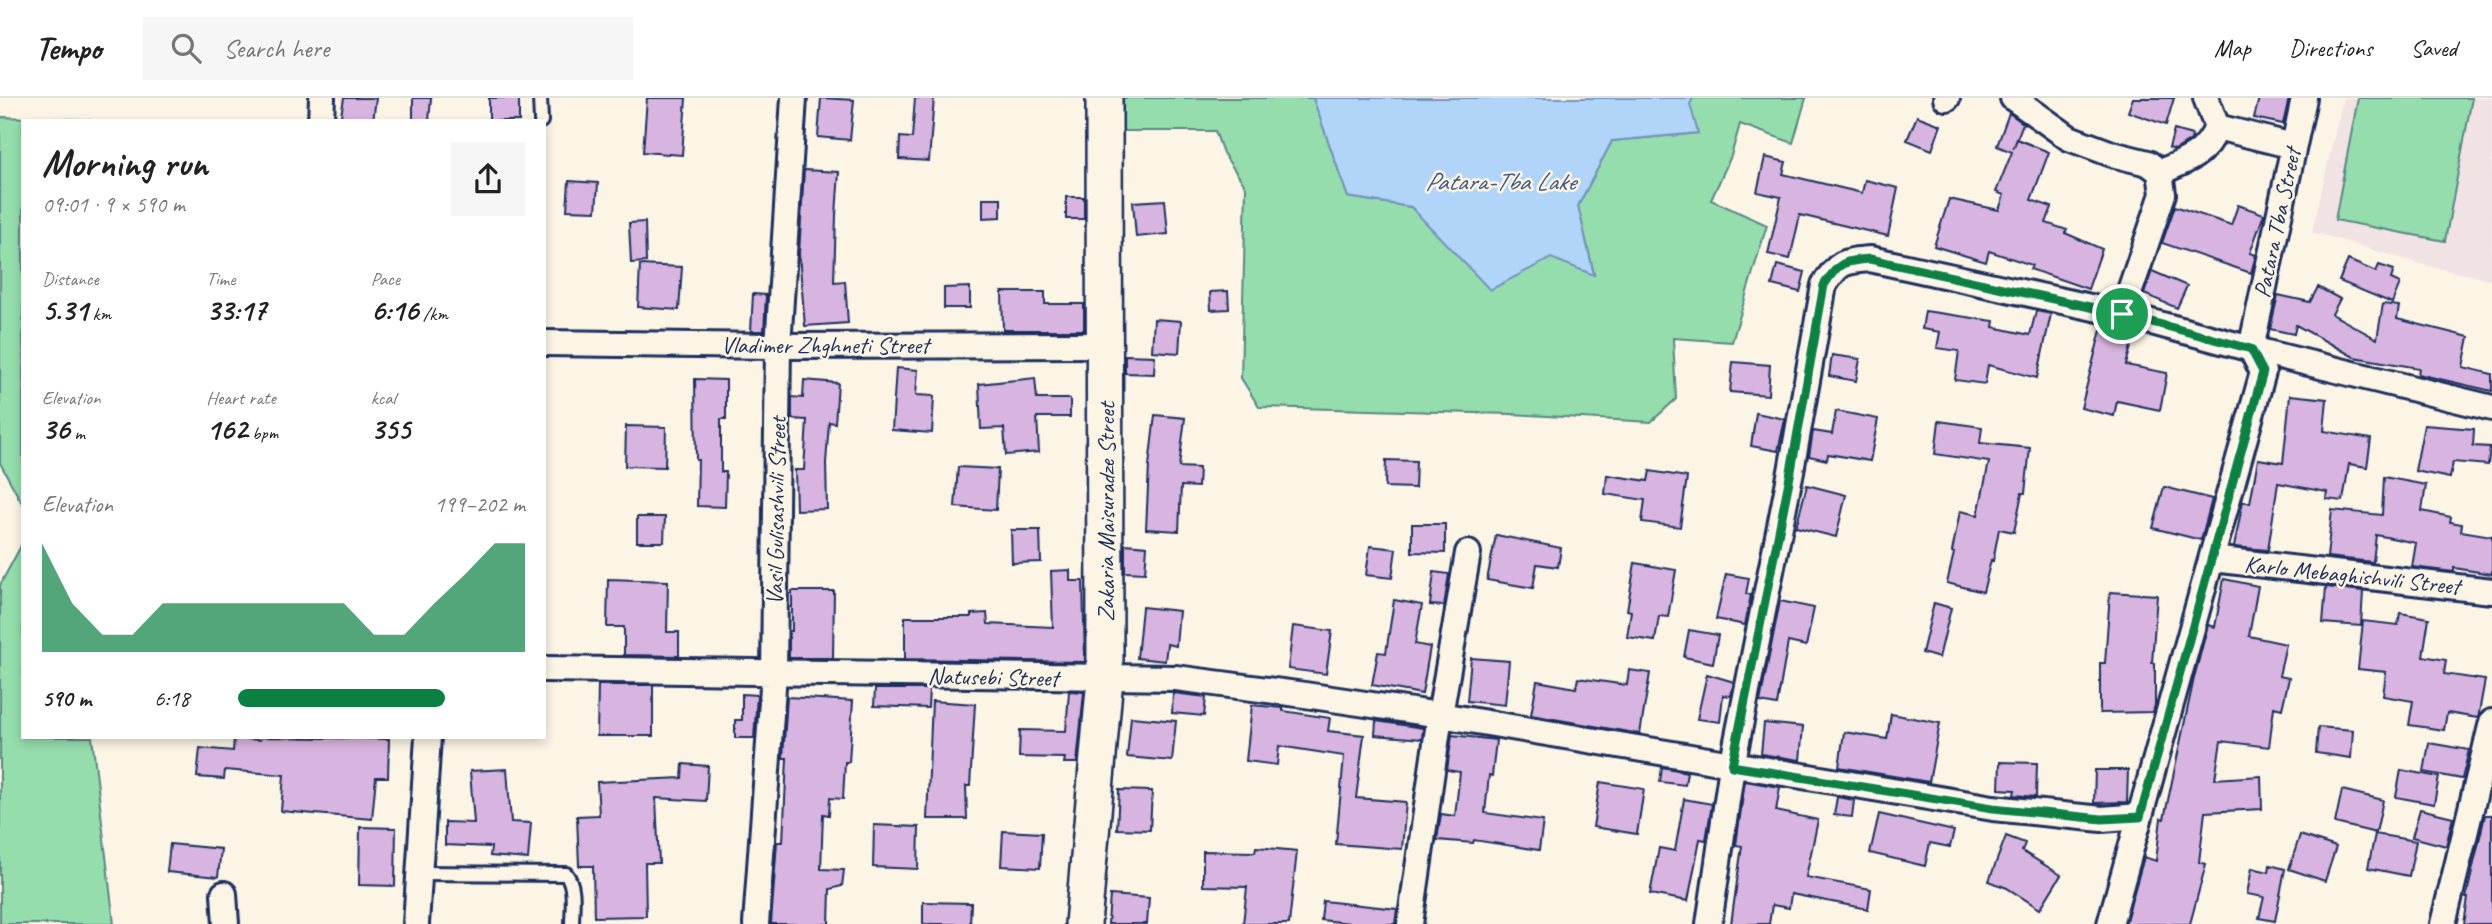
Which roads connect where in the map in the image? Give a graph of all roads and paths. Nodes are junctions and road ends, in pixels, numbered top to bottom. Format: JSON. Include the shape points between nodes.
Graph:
{"nodes":[{"id":1,"x":322,"y":98,"type":"edge"},
{"id":2,"x":540,"y":98,"type":"edge"},
{"id":3,"x":794,"y":98,"type":"edge"},
{"id":4,"x":1104,"y":98,"type":"edge"},
{"id":5,"x":2012,"y":98,"type":"edge"},
{"id":6,"x":2206,"y":98,"type":"edge"},
{"id":7,"x":2304,"y":98,"type":"edge"},
{"id":8,"x":321,"y":119,"type":"edge"},
{"id":9,"x":541,"y":119,"type":"edge"},
{"id":10,"x":2217,"y":127,"type":"junction"},
{"id":11,"x":2293,"y":146,"type":"junction"},
{"id":12,"x":2160,"y":172,"type":"junction"},
{"id":13,"x":2122,"y":314,"type":"junction"},
{"id":14,"x":546,"y":343,"type":"edge"},
{"id":15,"x":1106,"y":345,"type":"junction"},
{"id":16,"x":778,"y":346,"type":"junction"},
{"id":17,"x":2251,"y":349,"type":"junction"},
{"id":18,"x":2492,"y":408,"type":"edge"},
{"id":19,"x":1468,"y":553,"type":"dead end"},
{"id":20,"x":2212,"y":559,"type":"junction"},
{"id":21,"x":2492,"y":591,"type":"edge"},
{"id":22,"x":546,"y":669,"type":"edge"},
{"id":23,"x":774,"y":673,"type":"junction"},
{"id":24,"x":1105,"y":678,"type":"junction"},
{"id":25,"x":1440,"y":715,"type":"junction"},
{"id":26,"x":2492,"y":722,"type":"edge"},
{"id":27,"x":428,"y":739,"type":"edge"},
{"id":28,"x":1732,"y":766,"type":"junction"},
{"id":29,"x":2140,"y":817,"type":"junction"},
{"id":30,"x":419,"y":873,"type":"junction"},
{"id":31,"x":224,"y":894,"type":"dead end"},
{"id":32,"x":226,"y":924,"type":"edge"},
{"id":33,"x":415,"y":924,"type":"edge"},
{"id":34,"x":572,"y":924,"type":"edge"},
{"id":35,"x":756,"y":924,"type":"edge"},
{"id":36,"x":1083,"y":924,"type":"edge"},
{"id":37,"x":1410,"y":924,"type":"edge"},
{"id":38,"x":1709,"y":924,"type":"edge"},
{"id":39,"x":2110,"y":924,"type":"edge"},
{"id":40,"x":2442,"y":924,"type":"edge"}],
"edges":[{"from":1,"to":8,"type":"street"},
{"from":2,"to":9,"type":"lane"},
{"from":3,"to":16,"type":"street","name":"Vasil Gulisashvili Street"},
{"from":4,"to":15,"type":"street","name":"Zakaria Maisuradze Street"},
{"from":5,"to":12,"type":"street","via":[[2069,138],[2148,163]]},
{"from":6,"to":10,"type":"street"},
{"from":7,"to":11,"type":"street","name":"Patara Tba Street"},
{"from":10,"to":11,"type":"street"},
{"from":10,"to":12,"type":"street","via":[[2211,142],[2186,162]]},
{"from":11,"to":17,"type":"street","name":"Patara Tba Street"},
{"from":12,"to":13,"type":"street","via":[[2163,194]]},
{"from":13,"to":17,"type":"street"},
{"from":13,"to":28,"type":"street","via":[[1870,259],[1837,266],[1824,285]]},
{"from":14,"to":16,"type":"street","name":"Vladimer Zhghneti Street"},
{"from":15,"to":16,"type":"street","name":"Vladimer Zhghneti Street"},
{"from":15,"to":24,"type":"street","name":"Zakaria Maisuradze Street"},
{"from":16,"to":23,"type":"street","name":"Vasil Gulisashvili Street"},
{"from":17,"to":18,"type":"street"},
{"from":17,"to":20,"type":"street","via":[[2263,372]]},
{"from":19,"to":25,"type":"street"},
{"from":20,"to":21,"type":"street","name":"Karlo Mebaghishvili Street"},
{"from":20,"to":29,"type":"street"},
{"from":22,"to":23,"type":"street","name":"Natusebi Street"},
{"from":23,"to":24,"type":"street","name":"Natusebi Street"},
{"from":23,"to":35,"type":"street","name":"Vasil Gulisashvili Street"},
{"from":24,"to":25,"type":"street","name":"Natusebi Street","via":[[1176,678]]},
{"from":24,"to":36,"type":"street","name":"Zakaria Maisuradze Street"},
{"from":25,"to":28,"type":"street","name":"Natusebi Street"},
{"from":25,"to":37,"type":"street"},
{"from":26,"to":40,"type":"street"},
{"from":27,"to":30,"type":"street"},
{"from":28,"to":29,"type":"street","name":"Natusebi Street","via":[[1993,808],[2102,819]]},
{"from":28,"to":38,"type":"street"},
{"from":29,"to":39,"type":"street"},
{"from":30,"to":33,"type":"street"},
{"from":30,"to":34,"type":"lane","via":[[566,874],[572,887]]},
{"from":31,"to":32,"type":"street"}]}
